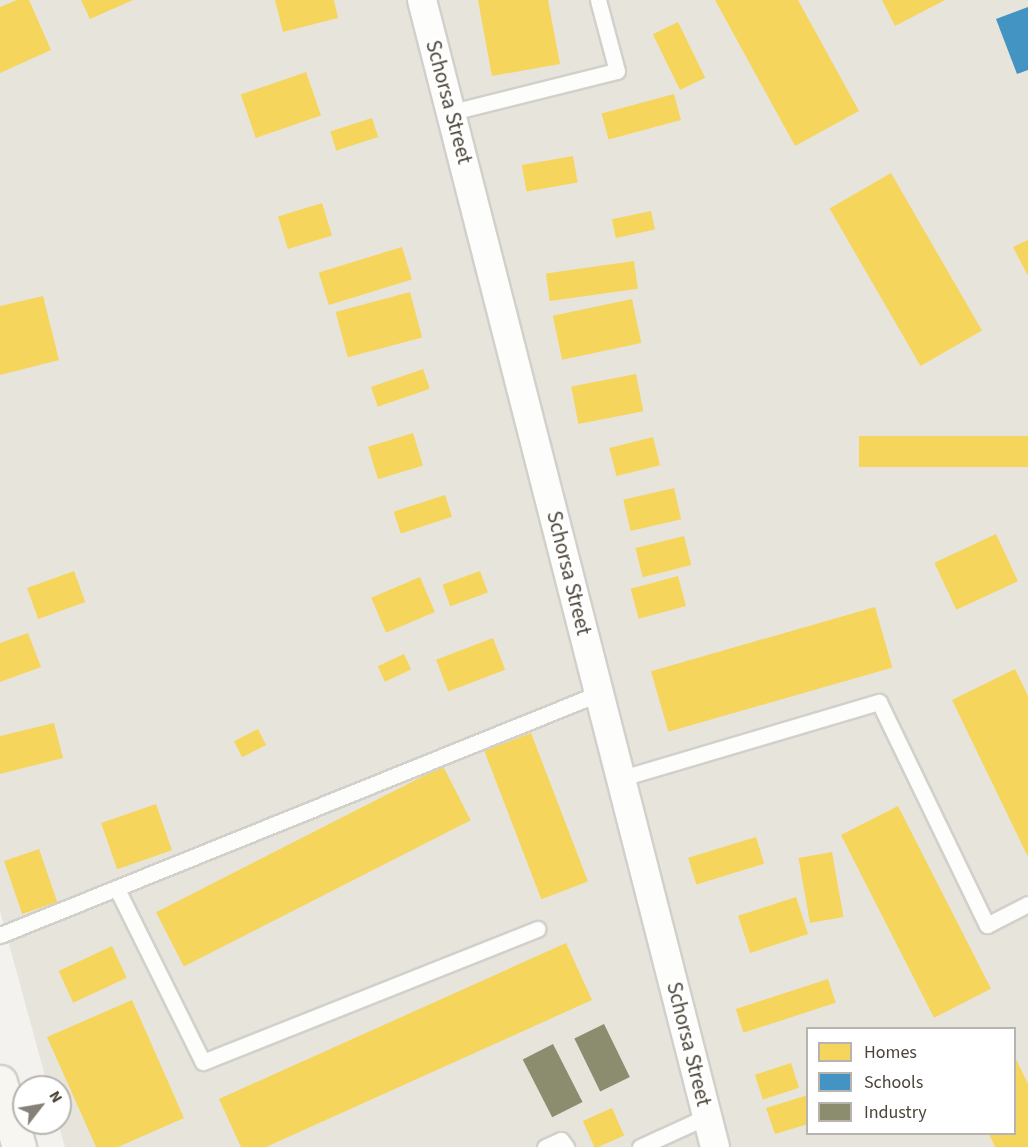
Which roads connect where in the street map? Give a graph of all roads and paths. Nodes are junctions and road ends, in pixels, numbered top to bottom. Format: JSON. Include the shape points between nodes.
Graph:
{"nodes":[{"id":1,"x":422,"y":0,"type":"edge"},
{"id":2,"x":598,"y":0,"type":"edge"},
{"id":3,"x":452,"y":112,"type":"junction"},
{"id":4,"x":600,"y":693,"type":"junction"},
{"id":5,"x":622,"y":778,"type":"junction"},
{"id":6,"x":117,"y":889,"type":"junction"},
{"id":7,"x":1028,"y":903,"type":"edge"},
{"id":8,"x":538,"y":929,"type":"dead end"},
{"id":9,"x":0,"y":935,"type":"edge"},
{"id":10,"x":0,"y":1082,"type":"edge"},
{"id":11,"x":708,"y":1116,"type":"junction"},
{"id":12,"x":18,"y":1147,"type":"edge"},
{"id":13,"x":545,"y":1147,"type":"edge"},
{"id":14,"x":566,"y":1147,"type":"edge"},
{"id":15,"x":640,"y":1147,"type":"edge"},
{"id":16,"x":715,"y":1147,"type":"edge"}],
"edges":[{"from":1,"to":3,"type":"street","name":"Schorsa Street"},
{"from":2,"to":3,"type":"lane","via":[[617,71]]},
{"from":3,"to":4,"type":"street","name":"Schorsa Street"},
{"from":4,"to":5,"type":"street","name":"Schorsa Street"},
{"from":4,"to":6,"type":"lane"},
{"from":5,"to":7,"type":"lane","via":[[879,702],[987,925]]},
{"from":5,"to":11,"type":"street","name":"Schorsa Street"},
{"from":6,"to":8,"type":"lane","via":[[203,1062]]},
{"from":6,"to":9,"type":"lane"},
{"from":10,"to":12,"type":"main road"},
{"from":11,"to":15,"type":"lane"},
{"from":11,"to":16,"type":"street","name":"Schorsa Street"},
{"from":13,"to":14,"type":"lane","via":[[561,1140]]}]}
